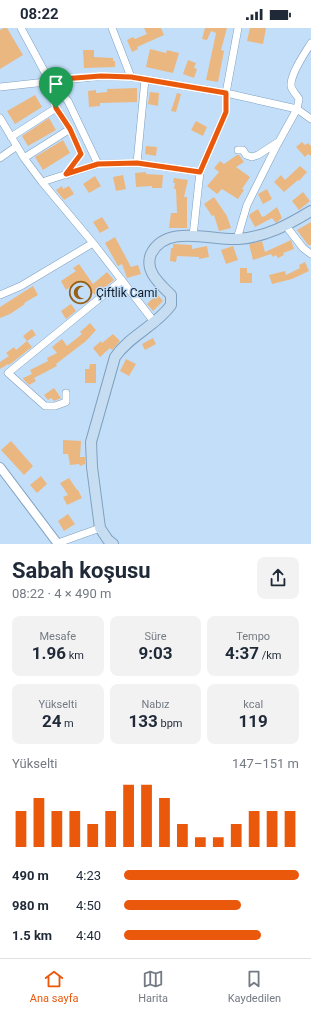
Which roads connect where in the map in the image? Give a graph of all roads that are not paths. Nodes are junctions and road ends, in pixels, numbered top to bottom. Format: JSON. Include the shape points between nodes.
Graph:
{"nodes":[{"id":1,"x":21,"y":28,"type":"edge"},
{"id":2,"x":112,"y":28,"type":"edge"},
{"id":3,"x":238,"y":28,"type":"edge"},
{"id":4,"x":311,"y":43,"type":"edge"},
{"id":5,"x":131,"y":77,"type":"junction"},
{"id":6,"x":145,"y":79,"type":"junction"},
{"id":7,"x":49,"y":80,"type":"junction"},
{"id":8,"x":0,"y":87,"type":"edge"},
{"id":9,"x":226,"y":93,"type":"junction"},
{"id":10,"x":56,"y":108,"type":"junction"},
{"id":11,"x":297,"y":109,"type":"junction"},
{"id":12,"x":0,"y":118,"type":"edge"},
{"id":13,"x":311,"y":119,"type":"edge"},
{"id":14,"x":70,"y":129,"type":"junction"},
{"id":15,"x":11,"y":137,"type":"junction"},
{"id":16,"x":280,"y":140,"type":"junction"},
{"id":17,"x":17,"y":146,"type":"junction"},
{"id":18,"x":238,"y":150,"type":"dead end"},
{"id":19,"x":0,"y":158,"type":"edge"},
{"id":20,"x":24,"y":158,"type":"junction"},
{"id":21,"x":137,"y":163,"type":"junction"},
{"id":22,"x":98,"y":164,"type":"junction"},
{"id":23,"x":200,"y":172,"type":"junction"},
{"id":24,"x":66,"y":174,"type":"junction"},
{"id":25,"x":42,"y":182,"type":"junction"},
{"id":26,"x":311,"y":211,"type":"edge"},
{"id":27,"x":286,"y":226,"type":"junction"},
{"id":28,"x":193,"y":236,"type":"junction"},
{"id":29,"x":237,"y":239,"type":"junction"},
{"id":30,"x":93,"y":243,"type":"junction"},
{"id":31,"x":311,"y":254,"type":"edge"},
{"id":32,"x":122,"y":280,"type":"junction"},
{"id":33,"x":0,"y":295,"type":"edge"},
{"id":34,"x":155,"y":323,"type":"junction"},
{"id":35,"x":66,"y":393,"type":"dead end"},
{"id":36,"x":0,"y":467,"type":"edge"},
{"id":37,"x":100,"y":528,"type":"junction"},
{"id":38,"x":58,"y":544,"type":"edge"},
{"id":39,"x":113,"y":544,"type":"edge"}],
"edges":[{"from":1,"to":7,"type":"street"},
{"from":2,"to":5,"type":"street"},
{"from":3,"to":9,"type":"street"},
{"from":4,"to":11,"type":"street","via":[[292,80],[293,91],[299,99]]},
{"from":5,"to":6,"type":"street"},
{"from":5,"to":7,"type":"street","via":[[101,76]]},
{"from":6,"to":9,"type":"street"},
{"from":6,"to":21,"type":"street"},
{"from":7,"to":8,"type":"street"},
{"from":7,"to":10,"type":"street"},
{"from":7,"to":22,"type":"street","via":[[68,101]]},
{"from":9,"to":11,"type":"street"},
{"from":9,"to":23,"type":"street","via":[[226,112]]},
{"from":10,"to":14,"type":"street"},
{"from":10,"to":15,"type":"street"},
{"from":11,"to":13,"type":"street"},
{"from":11,"to":16,"type":"street"},
{"from":12,"to":15,"type":"street"},
{"from":14,"to":20,"type":"street"},
{"from":14,"to":24,"type":"street","via":[[81,154]]},
{"from":15,"to":17,"type":"street"},
{"from":16,"to":18,"type":"street","via":[[252,157],[246,155],[243,150]]},
{"from":16,"to":29,"type":"street","via":[[247,205]]},
{"from":17,"to":19,"type":"street"},
{"from":17,"to":20,"type":"street"},
{"from":20,"to":25,"type":"street"},
{"from":21,"to":22,"type":"street"},
{"from":21,"to":23,"type":"street"},
{"from":22,"to":24,"type":"street"},
{"from":23,"to":28,"type":"street"},
{"from":24,"to":25,"type":"street"},
{"from":25,"to":30,"type":"street"},
{"from":26,"to":27,"type":"main road"},
{"from":27,"to":29,"type":"main road","via":[[268,234]]},
{"from":27,"to":31,"type":"street"},
{"from":28,"to":29,"type":"main road"},
{"from":28,"to":34,"type":"main road","via":[[172,237],[162,242],[155,247],[149,260],[154,278],[171,295],[172,300],[166,313]]},
{"from":30,"to":32,"type":"street"},
{"from":30,"to":33,"type":"street","via":[[21,286]]},
{"from":32,"to":34,"type":"street"},
{"from":32,"to":35,"type":"street","via":[[8,373],[45,406],[66,402]]},
{"from":34,"to":37,"type":"main road","via":[[120,348],[115,357],[91,442]]},
{"from":36,"to":38,"type":"street"},
{"from":37,"to":38,"type":"street"},
{"from":37,"to":39,"type":"main road"}]}
